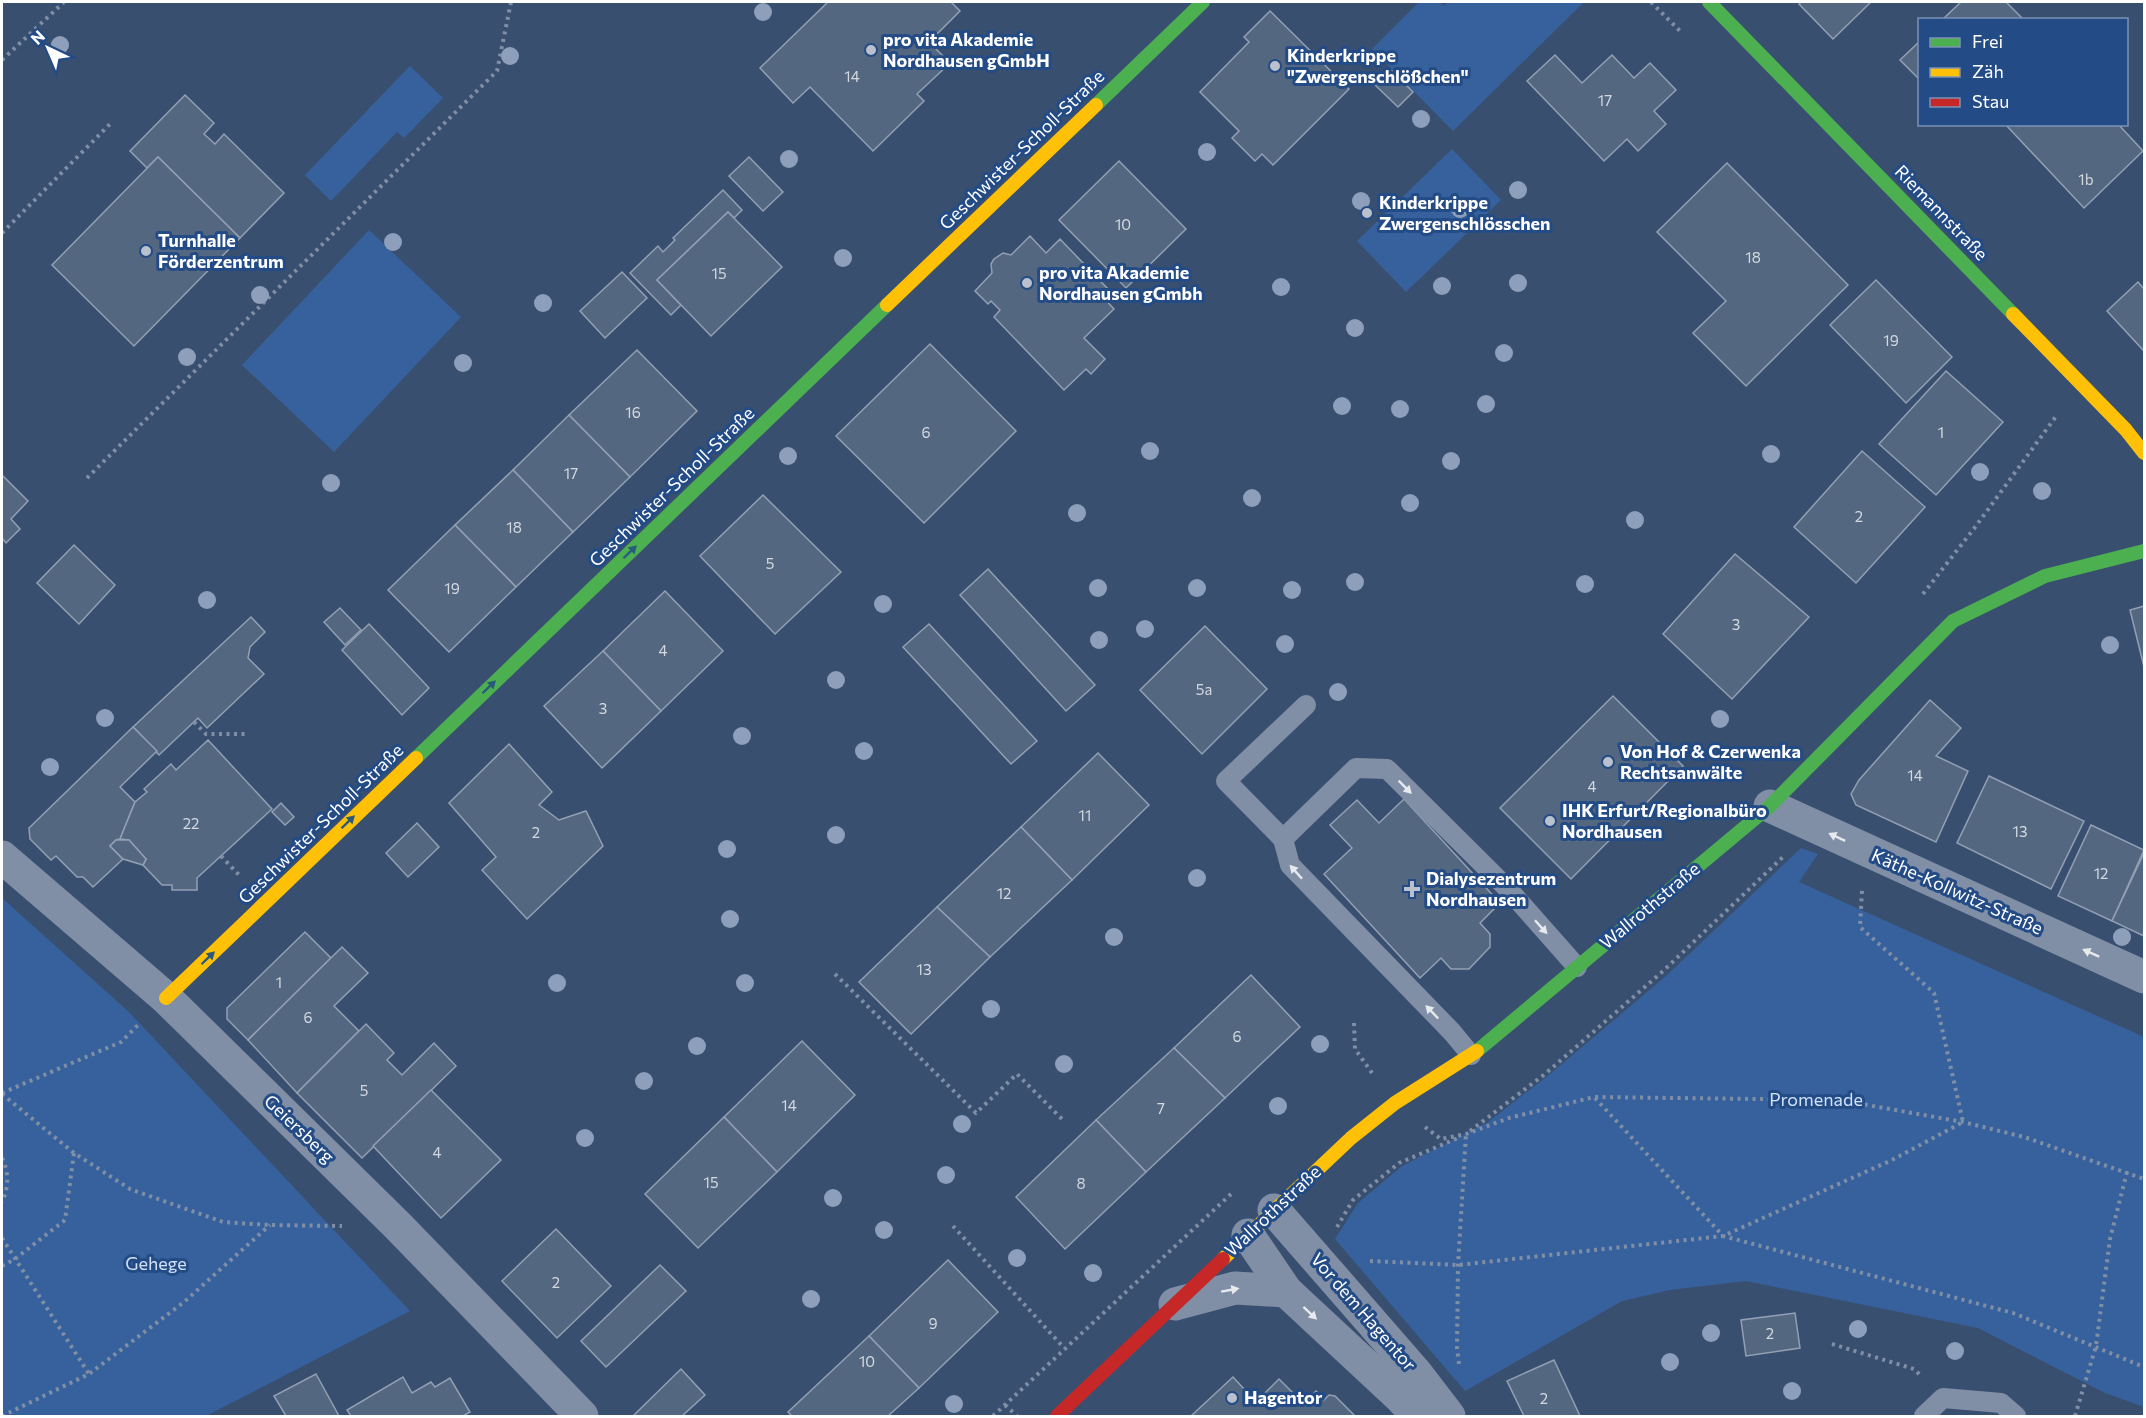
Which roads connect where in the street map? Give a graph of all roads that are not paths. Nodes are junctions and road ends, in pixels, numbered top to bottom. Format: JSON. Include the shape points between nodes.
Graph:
{"nodes":[{"id":1,"x":1203,"y":2,"type":"edge"},
{"id":2,"x":1711,"y":2,"type":"edge"},
{"id":3,"x":2145,"y":453,"type":"edge"},
{"id":4,"x":2145,"y":552,"type":"edge"},
{"id":5,"x":1305,"y":705,"type":"dead end"},
{"id":6,"x":1770,"y":806,"type":"junction"},
{"id":7,"x":1283,"y":839,"type":"junction"},
{"id":8,"x":2,"y":857,"type":"edge"},
{"id":9,"x":1577,"y":967,"type":"junction"},
{"id":10,"x":2145,"y":977,"type":"edge"},
{"id":11,"x":166,"y":998,"type":"junction"},
{"id":12,"x":1471,"y":1055,"type":"junction"},
{"id":13,"x":1274,"y":1210,"type":"junction"},
{"id":14,"x":1248,"y":1235,"type":"junction"},
{"id":15,"x":1286,"y":1291,"type":"junction"},
{"id":16,"x":1175,"y":1304,"type":"junction"},
{"id":17,"x":582,"y":1416,"type":"edge"},
{"id":18,"x":1057,"y":1416,"type":"edge"},
{"id":19,"x":1418,"y":1416,"type":"edge"},
{"id":20,"x":1449,"y":1416,"type":"edge"},
{"id":21,"x":1924,"y":1416,"type":"edge"},
{"id":22,"x":2016,"y":1416,"type":"edge"}],
"edges":[{"from":11,"to":1,"type":"street","name":"Geschwister-Scholl-Straße","one_way":true},
{"from":2,"to":3,"type":"street","name":"Riemannstraße"},
{"from":4,"to":6,"type":"street","name":"Wallrothstraße","via":[[2045,576],[1953,621]]},
{"from":5,"to":7,"type":"lane","via":[[1226,781]]},
{"from":6,"to":9,"type":"street","name":"Wallrothstraße"},
{"from":10,"to":6,"type":"street","name":"Käthe-Kollwitz-Straße","one_way":true},
{"from":7,"to":9,"type":"lane","one_way":true,"via":[[1356,768],[1387,769],[1509,891]]},
{"from":12,"to":7,"type":"lane","one_way":true,"via":[[1290,865]]},
{"from":8,"to":11,"type":"street","name":"Geiersberg"},
{"from":9,"to":12,"type":"street","name":"Wallrothstraße"},
{"from":11,"to":17,"type":"street","name":"Geiersberg"},
{"from":12,"to":13,"type":"street","name":"Wallrothstraße","via":[[1386,1110]]},
{"from":13,"to":14,"type":"street","name":"Wallrothstraße"},
{"from":13,"to":20,"type":"street","name":"Vor dem Hagentor","via":[[1416,1372]]},
{"from":14,"to":15,"type":"street","name":"Vor dem Hagentor"},
{"from":14,"to":16,"type":"street","name":"Wallrothstraße"},
{"from":16,"to":15,"type":"street","name":"Wallrothstraße","one_way":true,"via":[[1235,1288]]},
{"from":15,"to":19,"type":"street","name":"Vor dem Hagentor","one_way":true},
{"from":16,"to":18,"type":"street","name":"Wallrothstraße"},
{"from":21,"to":22,"type":"lane","via":[[1943,1398],[2001,1403]]}]}
